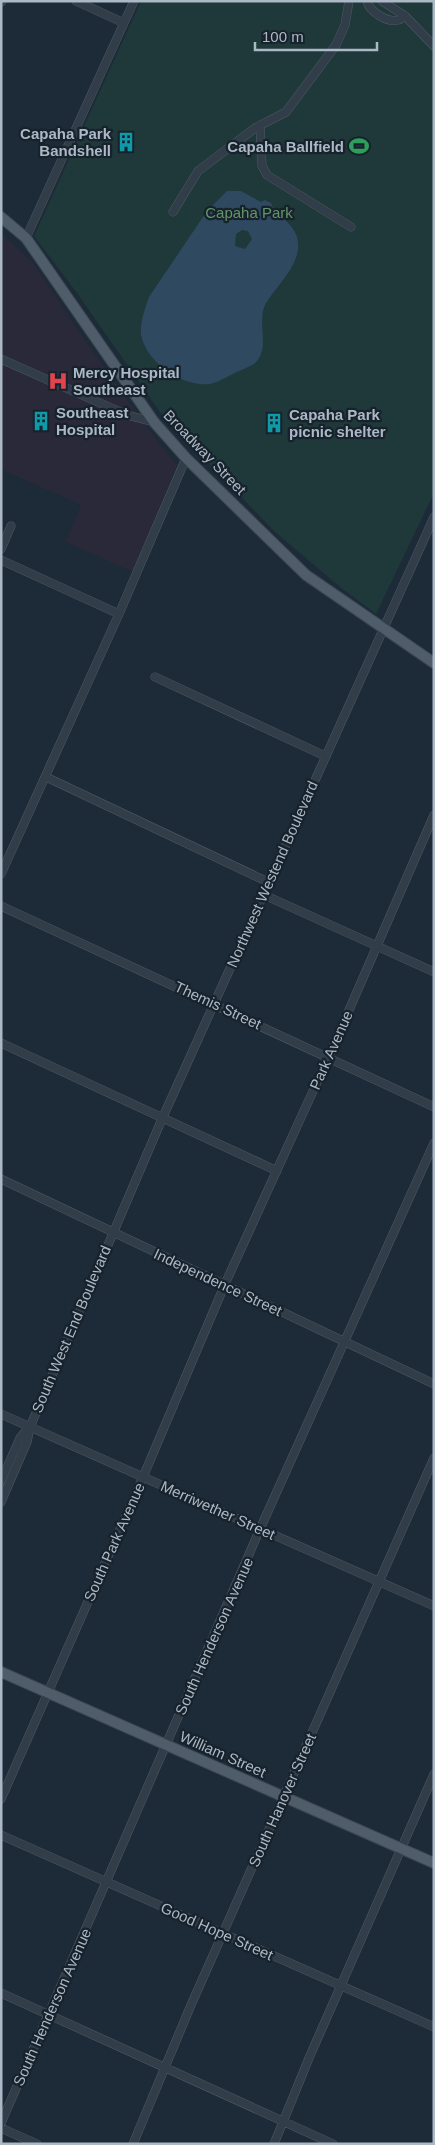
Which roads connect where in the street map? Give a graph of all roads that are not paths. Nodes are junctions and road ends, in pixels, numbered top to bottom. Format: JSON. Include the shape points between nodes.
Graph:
{"nodes":[{"id":1,"x":76,"y":1,"type":"edge"},
{"id":2,"x":134,"y":1,"type":"edge"},
{"id":3,"x":349,"y":1,"type":"edge"},
{"id":4,"x":367,"y":1,"type":"edge"},
{"id":5,"x":382,"y":1,"type":"edge"},
{"id":6,"x":405,"y":16,"type":"junction"},
{"id":7,"x":124,"y":23,"type":"junction"},
{"id":8,"x":434,"y":46,"type":"edge"},
{"id":9,"x":260,"y":125,"type":"junction"},
{"id":10,"x":173,"y":212,"type":"dead end"},
{"id":11,"x":1,"y":217,"type":"edge"},
{"id":12,"x":351,"y":227,"type":"dead end"},
{"id":13,"x":26,"y":238,"type":"junction"},
{"id":14,"x":1,"y":359,"type":"edge"},
{"id":15,"x":154,"y":422,"type":"junction"},
{"id":16,"x":186,"y":458,"type":"junction"},
{"id":17,"x":434,"y":517,"type":"edge"},
{"id":18,"x":11,"y":526,"type":"dead end"},
{"id":19,"x":1,"y":549,"type":"edge"},
{"id":20,"x":1,"y":560,"type":"edge"},
{"id":21,"x":119,"y":614,"type":"junction"},
{"id":22,"x":382,"y":629,"type":"junction"},
{"id":23,"x":434,"y":663,"type":"edge"},
{"id":24,"x":155,"y":677,"type":"dead end"},
{"id":25,"x":325,"y":756,"type":"junction"},
{"id":26,"x":46,"y":777,"type":"junction"},
{"id":27,"x":434,"y":815,"type":"edge"},
{"id":28,"x":1,"y":874,"type":"edge"},
{"id":29,"x":268,"y":882,"type":"junction"},
{"id":30,"x":262,"y":894,"type":"junction"},
{"id":31,"x":1,"y":906,"type":"edge"},
{"id":32,"x":376,"y":946,"type":"junction"},
{"id":33,"x":434,"y":972,"type":"edge"},
{"id":34,"x":214,"y":1004,"type":"junction"},
{"id":35,"x":1,"y":1043,"type":"edge"},
{"id":36,"x":329,"y":1056,"type":"junction"},
{"id":37,"x":434,"y":1107,"type":"edge"},
{"id":38,"x":162,"y":1119,"type":"junction"},
{"id":39,"x":434,"y":1143,"type":"edge"},
{"id":40,"x":277,"y":1171,"type":"junction"},
{"id":41,"x":1,"y":1179,"type":"edge"},
{"id":42,"x":112,"y":1232,"type":"junction"},
{"id":43,"x":225,"y":1284,"type":"junction"},
{"id":44,"x":343,"y":1342,"type":"junction"},
{"id":45,"x":434,"y":1384,"type":"edge"},
{"id":46,"x":1,"y":1414,"type":"edge"},
{"id":47,"x":30,"y":1427,"type":"junction"},
{"id":48,"x":434,"y":1458,"type":"edge"},
{"id":49,"x":143,"y":1477,"type":"junction"},
{"id":50,"x":1,"y":1481,"type":"edge"},
{"id":51,"x":1,"y":1502,"type":"edge"},
{"id":52,"x":260,"y":1529,"type":"junction"},
{"id":53,"x":379,"y":1582,"type":"junction"},
{"id":54,"x":434,"y":1606,"type":"edge"},
{"id":55,"x":1,"y":1672,"type":"edge"},
{"id":56,"x":47,"y":1692,"type":"junction"},
{"id":57,"x":166,"y":1745,"type":"junction"},
{"id":58,"x":434,"y":1774,"type":"edge"},
{"id":59,"x":284,"y":1797,"type":"junction"},
{"id":60,"x":1,"y":1799,"type":"edge"},
{"id":61,"x":1,"y":1835,"type":"edge"},
{"id":62,"x":402,"y":1849,"type":"junction"},
{"id":63,"x":434,"y":1863,"type":"edge"},
{"id":64,"x":107,"y":1882,"type":"junction"},
{"id":65,"x":222,"y":1933,"type":"junction"},
{"id":66,"x":341,"y":1986,"type":"junction"},
{"id":67,"x":1,"y":1993,"type":"edge"},
{"id":68,"x":50,"y":2015,"type":"junction"},
{"id":69,"x":434,"y":2026,"type":"edge"},
{"id":70,"x":164,"y":2067,"type":"junction"},
{"id":71,"x":283,"y":2121,"type":"junction"},
{"id":72,"x":1,"y":2123,"type":"edge"},
{"id":73,"x":1,"y":2128,"type":"edge"},
{"id":74,"x":37,"y":2144,"type":"edge"},
{"id":75,"x":133,"y":2144,"type":"edge"},
{"id":76,"x":274,"y":2144,"type":"edge"},
{"id":77,"x":332,"y":2144,"type":"edge"}],
"edges":[{"from":1,"to":7,"type":"street"},
{"from":2,"to":7,"type":"street"},
{"from":3,"to":9,"type":"street","via":[[345,25],[336,45],[286,112]]},
{"from":4,"to":6,"type":"street","via":[[373,11],[390,19],[398,20]]},
{"from":5,"to":6,"type":"street"},
{"from":6,"to":8,"type":"street"},
{"from":7,"to":13,"type":"street"},
{"from":9,"to":10,"type":"street","via":[[198,171]]},
{"from":9,"to":12,"type":"street","via":[[262,166],[267,175]]},
{"from":11,"to":13,"type":"main road","name":"Broadway Street"},
{"from":13,"to":15,"type":"main road","name":"Broadway Street"},
{"from":14,"to":15,"type":"street","via":[[128,415]]},
{"from":15,"to":16,"type":"main road","name":"Broadway Street"},
{"from":16,"to":21,"type":"street"},
{"from":16,"to":22,"type":"main road","name":"Broadway Street","via":[[306,575]]},
{"from":17,"to":22,"type":"street","name":"Northwest Westend Boulevard"},
{"from":18,"to":19,"type":"street"},
{"from":20,"to":21,"type":"street"},
{"from":21,"to":26,"type":"street"},
{"from":22,"to":23,"type":"main road","name":"Broadway Street"},
{"from":22,"to":25,"type":"street","name":"Northwest Westend Boulevard"},
{"from":24,"to":25,"type":"street"},
{"from":25,"to":29,"type":"street","name":"Northwest Westend Boulevard"},
{"from":26,"to":28,"type":"street"},
{"from":26,"to":29,"type":"street"},
{"from":27,"to":32,"type":"street","name":"Park Avenue"},
{"from":29,"to":30,"type":"street","name":"Northwest Westend Boulevard"},
{"from":30,"to":32,"type":"street"},
{"from":30,"to":34,"type":"street","name":"Northwest Westend Boulevard"},
{"from":31,"to":34,"type":"street","name":"Themis Street"},
{"from":32,"to":33,"type":"street"},
{"from":32,"to":36,"type":"street","name":"Park Avenue"},
{"from":34,"to":36,"type":"street","name":"Themis Street"},
{"from":34,"to":38,"type":"street","name":"Northwest Westend Boulevard"},
{"from":35,"to":38,"type":"street"},
{"from":36,"to":37,"type":"street","name":"Themis Street"},
{"from":36,"to":40,"type":"street","name":"Park Avenue"},
{"from":38,"to":40,"type":"street"},
{"from":38,"to":42,"type":"street","name":"Northwest Westend Boulevard"},
{"from":39,"to":44,"type":"street","name":"South Henderson Avenue"},
{"from":40,"to":43,"type":"street","name":"Park Avenue"},
{"from":41,"to":42,"type":"street","name":"Independence Street"},
{"from":42,"to":43,"type":"street","name":"Independence Street"},
{"from":42,"to":47,"type":"street","name":"South West End Boulevard"},
{"from":43,"to":44,"type":"street","name":"Independence Street"},
{"from":43,"to":49,"type":"street","name":"South Park Avenue"},
{"from":44,"to":45,"type":"street","name":"Independence Street"},
{"from":44,"to":52,"type":"street","name":"South Henderson Avenue"},
{"from":46,"to":47,"type":"street","name":"Merriwether Street"},
{"from":47,"to":49,"type":"street","name":"Merriwether Street"},
{"from":47,"to":50,"type":"street","name":"South West End Boulevard","via":[[20,1438]]},
{"from":47,"to":51,"type":"street","name":"South West End Boulevard","via":[[27,1442]]},
{"from":48,"to":53,"type":"street","name":"South Hanover Street"},
{"from":49,"to":52,"type":"street","name":"Merriwether Street"},
{"from":49,"to":56,"type":"street","name":"South Park Avenue"},
{"from":52,"to":53,"type":"street","name":"Merriwether Street"},
{"from":52,"to":57,"type":"street","name":"South Henderson Avenue"},
{"from":53,"to":54,"type":"street","name":"Merriwether Street"},
{"from":53,"to":59,"type":"street","name":"South Hanover Street"},
{"from":55,"to":56,"type":"main road","name":"William Street"},
{"from":56,"to":57,"type":"main road","name":"William Street"},
{"from":56,"to":60,"type":"street","name":"South Park Avenue"},
{"from":57,"to":59,"type":"main road","name":"William Street"},
{"from":57,"to":64,"type":"street","name":"South Henderson Avenue"},
{"from":58,"to":62,"type":"street"},
{"from":59,"to":62,"type":"main road","name":"William Street"},
{"from":59,"to":65,"type":"street","name":"South Hanover Street"},
{"from":61,"to":64,"type":"street","name":"Good Hope Street"},
{"from":62,"to":63,"type":"main road","name":"William Street"},
{"from":62,"to":66,"type":"street"},
{"from":64,"to":65,"type":"street","name":"Good Hope Street"},
{"from":64,"to":68,"type":"street","name":"South Henderson Avenue"},
{"from":65,"to":66,"type":"street","name":"Good Hope Street"},
{"from":65,"to":70,"type":"street","name":"South Hanover Street"},
{"from":66,"to":69,"type":"street","name":"Good Hope Street"},
{"from":66,"to":71,"type":"street"},
{"from":67,"to":68,"type":"street"},
{"from":68,"to":70,"type":"street"},
{"from":68,"to":72,"type":"street","name":"South Henderson Avenue"},
{"from":70,"to":71,"type":"street"},
{"from":70,"to":75,"type":"street","name":"South Hanover Street"},
{"from":71,"to":76,"type":"street"},
{"from":71,"to":77,"type":"street"},
{"from":73,"to":74,"type":"street"}]}
